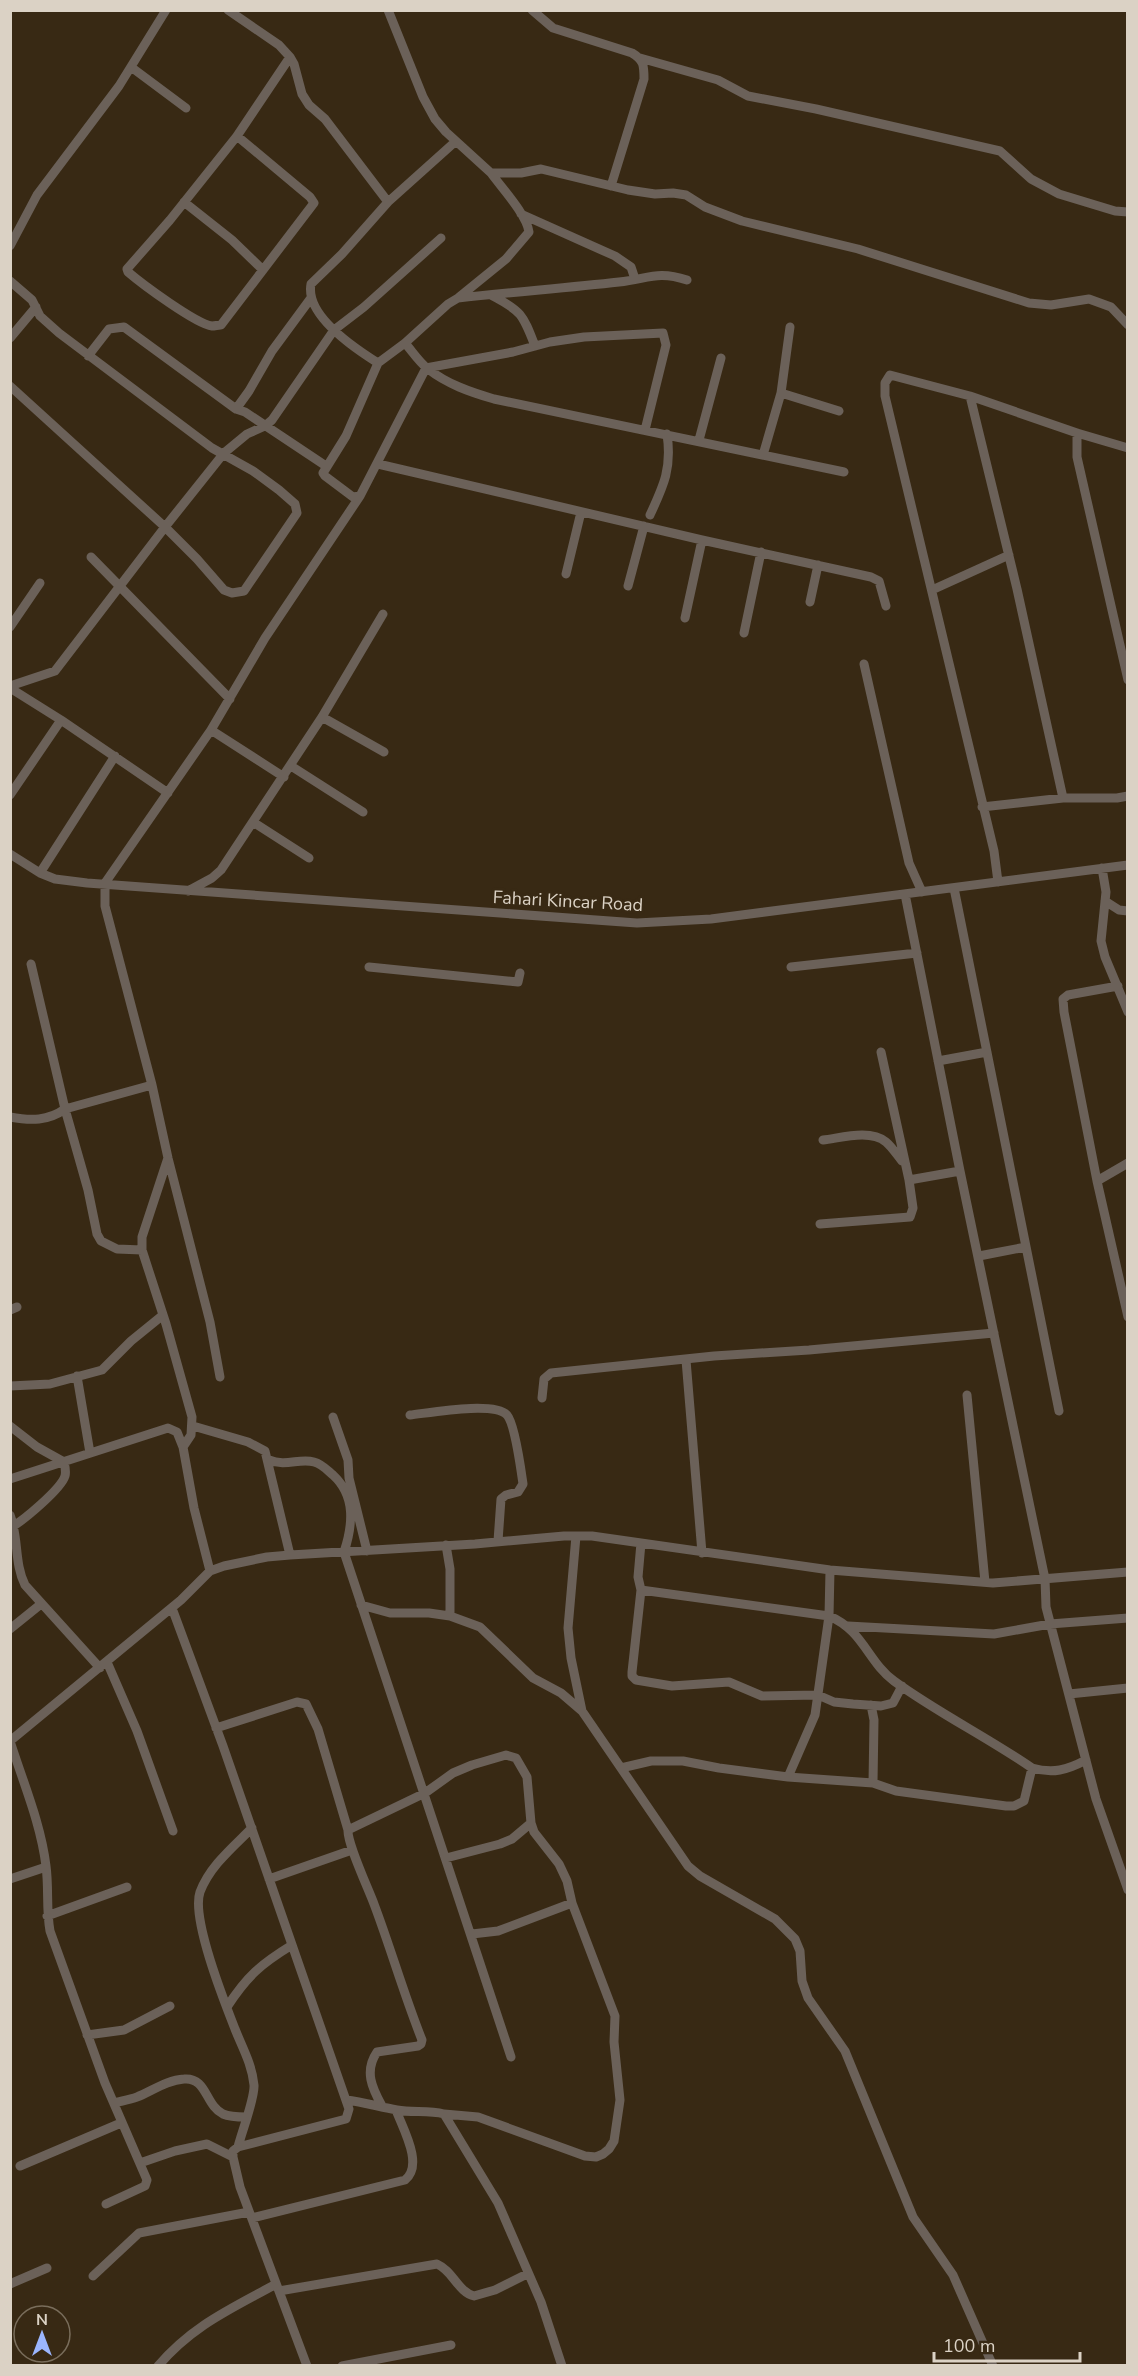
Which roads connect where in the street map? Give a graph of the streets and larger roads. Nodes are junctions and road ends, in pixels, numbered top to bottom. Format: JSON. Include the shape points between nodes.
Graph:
{"nodes":[{"id":1,"x":166,"y":10,"type":"edge"},
{"id":2,"x":228,"y":10,"type":"edge"},
{"id":3,"x":388,"y":10,"type":"edge"},
{"id":4,"x":532,"y":10,"type":"edge"},
{"id":5,"x":290,"y":57,"type":"junction"},
{"id":6,"x":640,"y":58,"type":"junction"},
{"id":7,"x":130,"y":67,"type":"junction"},
{"id":8,"x":186,"y":108,"type":"dead end"},
{"id":9,"x":237,"y":136,"type":"junction"},
{"id":10,"x":456,"y":141,"type":"junction"},
{"id":11,"x":491,"y":173,"type":"junction"},
{"id":12,"x":611,"y":186,"type":"junction"},
{"id":13,"x":388,"y":201,"type":"junction"},
{"id":14,"x":184,"y":202,"type":"junction"},
{"id":15,"x":1128,"y":212,"type":"edge"},
{"id":16,"x":521,"y":214,"type":"junction"},
{"id":17,"x":441,"y":238,"type":"dead end"},
{"id":18,"x":10,"y":246,"type":"edge"},
{"id":19,"x":263,"y":270,"type":"junction"},
{"id":20,"x":634,"y":279,"type":"junction"},
{"id":21,"x":687,"y":280,"type":"dead end"},
{"id":22,"x":10,"y":281,"type":"edge"},
{"id":23,"x":491,"y":295,"type":"junction"},
{"id":24,"x":311,"y":298,"type":"junction"},
{"id":25,"x":458,"y":298,"type":"junction"},
{"id":26,"x":36,"y":308,"type":"junction"},
{"id":27,"x":1128,"y":325,"type":"edge"},
{"id":28,"x":790,"y":327,"type":"dead end"},
{"id":29,"x":334,"y":330,"type":"junction"},
{"id":30,"x":10,"y":338,"type":"edge"},
{"id":31,"x":405,"y":342,"type":"junction"},
{"id":32,"x":536,"y":346,"type":"junction"},
{"id":33,"x":88,"y":356,"type":"junction"},
{"id":34,"x":721,"y":358,"type":"dead end"},
{"id":35,"x":378,"y":363,"type":"junction"},
{"id":36,"x":426,"y":368,"type":"junction"},
{"id":37,"x":10,"y":386,"type":"edge"},
{"id":38,"x":781,"y":393,"type":"junction"},
{"id":39,"x":970,"y":396,"type":"junction"},
{"id":40,"x":236,"y":408,"type":"junction"},
{"id":41,"x":839,"y":411,"type":"dead end"},
{"id":42,"x":266,"y":426,"type":"junction"},
{"id":43,"x":645,"y":430,"type":"junction"},
{"id":44,"x":1077,"y":433,"type":"junction"},
{"id":45,"x":667,"y":434,"type":"junction"},
{"id":46,"x":699,"y":440,"type":"junction"},
{"id":47,"x":1128,"y":448,"type":"edge"},
{"id":48,"x":224,"y":453,"type":"junction"},
{"id":49,"x":763,"y":455,"type":"junction"},
{"id":50,"x":378,"y":464,"type":"junction"},
{"id":51,"x":326,"y":466,"type":"junction"},
{"id":52,"x":844,"y":472,"type":"dead end"},
{"id":53,"x":360,"y":496,"type":"junction"},
{"id":54,"x":582,"y":512,"type":"junction"},
{"id":55,"x":650,"y":515,"type":"dead end"},
{"id":56,"x":644,"y":526,"type":"junction"},
{"id":57,"x":165,"y":527,"type":"junction"},
{"id":58,"x":702,"y":540,"type":"junction"},
{"id":59,"x":761,"y":552,"type":"junction"},
{"id":60,"x":1009,"y":555,"type":"junction"},
{"id":61,"x":91,"y":557,"type":"dead end"},
{"id":62,"x":818,"y":565,"type":"junction"},
{"id":63,"x":566,"y":574,"type":"dead end"},
{"id":64,"x":40,"y":583,"type":"dead end"},
{"id":65,"x":628,"y":586,"type":"dead end"},
{"id":66,"x":119,"y":588,"type":"junction"},
{"id":67,"x":932,"y":590,"type":"junction"},
{"id":68,"x":810,"y":602,"type":"dead end"},
{"id":69,"x":886,"y":606,"type":"dead end"},
{"id":70,"x":383,"y":614,"type":"dead end"},
{"id":71,"x":685,"y":618,"type":"dead end"},
{"id":72,"x":10,"y":627,"type":"edge"},
{"id":73,"x":744,"y":633,"type":"dead end"},
{"id":74,"x":1125,"y":651,"type":"edge"},
{"id":75,"x":864,"y":664,"type":"dead end"},
{"id":76,"x":1128,"y":680,"type":"edge"},
{"id":77,"x":10,"y":687,"type":"edge"},
{"id":78,"x":230,"y":699,"type":"junction"},
{"id":79,"x":322,"y":717,"type":"junction"},
{"id":80,"x":61,"y":720,"type":"junction"},
{"id":81,"x":211,"y":730,"type":"junction"},
{"id":82,"x":384,"y":752,"type":"dead end"},
{"id":83,"x":115,"y":756,"type":"junction"},
{"id":84,"x":291,"y":765,"type":"junction"},
{"id":85,"x":284,"y":777,"type":"junction"},
{"id":86,"x":168,"y":793,"type":"junction"},
{"id":87,"x":10,"y":795,"type":"edge"},
{"id":88,"x":1128,"y":796,"type":"edge"},
{"id":89,"x":1063,"y":798,"type":"junction"},
{"id":90,"x":982,"y":807,"type":"junction"},
{"id":91,"x":363,"y":812,"type":"dead end"},
{"id":92,"x":253,"y":822,"type":"junction"},
{"id":93,"x":10,"y":854,"type":"edge"},
{"id":94,"x":309,"y":858,"type":"dead end"},
{"id":95,"x":1128,"y":865,"type":"edge"},
{"id":96,"x":1102,"y":868,"type":"junction"},
{"id":97,"x":40,"y":873,"type":"junction"},
{"id":98,"x":998,"y":882,"type":"junction"},
{"id":99,"x":105,"y":883,"type":"junction"},
{"id":100,"x":954,"y":888,"type":"junction"},
{"id":101,"x":188,"y":891,"type":"junction"},
{"id":102,"x":922,"y":892,"type":"junction"},
{"id":103,"x":905,"y":894,"type":"junction"},
{"id":104,"x":1105,"y":901,"type":"junction"},
{"id":105,"x":1128,"y":911,"type":"edge"},
{"id":106,"x":917,"y":953,"type":"junction"},
{"id":107,"x":31,"y":964,"type":"dead end"},
{"id":108,"x":369,"y":967,"type":"dead end"},
{"id":109,"x":791,"y":967,"type":"dead end"},
{"id":110,"x":520,"y":972,"type":"dead end"},
{"id":111,"x":1118,"y":986,"type":"junction"},
{"id":112,"x":1127,"y":1005,"type":"edge"},
{"id":113,"x":881,"y":1052,"type":"dead end"},
{"id":114,"x":987,"y":1052,"type":"junction"},
{"id":115,"x":938,"y":1061,"type":"junction"},
{"id":116,"x":152,"y":1085,"type":"junction"},
{"id":117,"x":65,"y":1109,"type":"junction"},
{"id":118,"x":10,"y":1117,"type":"edge"},
{"id":119,"x":823,"y":1140,"type":"dead end"},
{"id":120,"x":168,"y":1158,"type":"junction"},
{"id":121,"x":904,"y":1163,"type":"junction"},
{"id":122,"x":1128,"y":1163,"type":"edge"},
{"id":123,"x":960,"y":1171,"type":"junction"},
{"id":124,"x":909,"y":1179,"type":"junction"},
{"id":125,"x":1097,"y":1181,"type":"junction"},
{"id":126,"x":820,"y":1224,"type":"dead end"},
{"id":127,"x":1026,"y":1247,"type":"junction"},
{"id":128,"x":142,"y":1250,"type":"junction"},
{"id":129,"x":979,"y":1256,"type":"junction"},
{"id":130,"x":163,"y":1315,"type":"junction"},
{"id":131,"x":1128,"y":1317,"type":"edge"},
{"id":132,"x":994,"y":1333,"type":"junction"},
{"id":133,"x":686,"y":1360,"type":"junction"},
{"id":134,"x":76,"y":1376,"type":"junction"},
{"id":135,"x":220,"y":1377,"type":"dead end"},
{"id":136,"x":10,"y":1386,"type":"edge"},
{"id":137,"x":967,"y":1395,"type":"dead end"},
{"id":138,"x":542,"y":1398,"type":"dead end"},
{"id":139,"x":1059,"y":1411,"type":"dead end"},
{"id":140,"x":410,"y":1415,"type":"dead end"},
{"id":141,"x":333,"y":1417,"type":"dead end"},
{"id":142,"x":10,"y":1426,"type":"edge"},
{"id":143,"x":193,"y":1426,"type":"junction"},
{"id":144,"x":183,"y":1447,"type":"junction"},
{"id":145,"x":90,"y":1453,"type":"junction"},
{"id":146,"x":268,"y":1460,"type":"junction"},
{"id":147,"x":64,"y":1462,"type":"junction"},
{"id":148,"x":10,"y":1479,"type":"edge"},
{"id":149,"x":10,"y":1515,"type":"edge"},
{"id":150,"x":12,"y":1528,"type":"edge"},
{"id":151,"x":576,"y":1536,"type":"junction"},
{"id":152,"x":498,"y":1541,"type":"junction"},
{"id":153,"x":641,"y":1543,"type":"junction"},
{"id":154,"x":446,"y":1545,"type":"junction"},
{"id":155,"x":367,"y":1551,"type":"junction"},
{"id":156,"x":344,"y":1552,"type":"junction"},
{"id":157,"x":702,"y":1553,"type":"junction"},
{"id":158,"x":290,"y":1555,"type":"junction"},
{"id":159,"x":830,"y":1570,"type":"junction"},
{"id":160,"x":210,"y":1571,"type":"junction"},
{"id":161,"x":1128,"y":1572,"type":"edge"},
{"id":162,"x":1045,"y":1579,"type":"junction"},
{"id":163,"x":985,"y":1582,"type":"junction"},
{"id":164,"x":641,"y":1590,"type":"junction"},
{"id":165,"x":41,"y":1604,"type":"junction"},
{"id":166,"x":361,"y":1605,"type":"junction"},
{"id":167,"x":172,"y":1608,"type":"junction"},
{"id":168,"x":450,"y":1616,"type":"junction"},
{"id":169,"x":829,"y":1616,"type":"junction"},
{"id":170,"x":1128,"y":1618,"type":"edge"},
{"id":171,"x":1050,"y":1624,"type":"junction"},
{"id":172,"x":848,"y":1626,"type":"junction"},
{"id":173,"x":10,"y":1629,"type":"edge"},
{"id":174,"x":104,"y":1665,"type":"junction"},
{"id":175,"x":902,"y":1686,"type":"junction"},
{"id":176,"x":1128,"y":1688,"type":"edge"},
{"id":177,"x":1070,"y":1694,"type":"junction"},
{"id":178,"x":818,"y":1695,"type":"junction"},
{"id":179,"x":871,"y":1705,"type":"junction"},
{"id":180,"x":582,"y":1711,"type":"junction"},
{"id":181,"x":216,"y":1728,"type":"junction"},
{"id":182,"x":10,"y":1741,"type":"edge"},
{"id":183,"x":1086,"y":1760,"type":"junction"},
{"id":184,"x":621,"y":1768,"type":"junction"},
{"id":185,"x":1032,"y":1768,"type":"junction"},
{"id":186,"x":788,"y":1777,"type":"junction"},
{"id":187,"x":873,"y":1783,"type":"junction"},
{"id":188,"x":424,"y":1793,"type":"junction"},
{"id":189,"x":531,"y":1823,"type":"junction"},
{"id":190,"x":252,"y":1828,"type":"junction"},
{"id":191,"x":348,"y":1830,"type":"junction"},
{"id":192,"x":173,"y":1831,"type":"dead end"},
{"id":193,"x":352,"y":1850,"type":"junction"},
{"id":194,"x":446,"y":1858,"type":"junction"},
{"id":195,"x":46,"y":1867,"type":"junction"},
{"id":196,"x":10,"y":1879,"type":"edge"},
{"id":197,"x":269,"y":1879,"type":"junction"},
{"id":198,"x":127,"y":1887,"type":"dead end"},
{"id":199,"x":1128,"y":1890,"type":"edge"},
{"id":200,"x":572,"y":1904,"type":"junction"},
{"id":201,"x":47,"y":1916,"type":"junction"},
{"id":202,"x":472,"y":1934,"type":"junction"},
{"id":203,"x":292,"y":1945,"type":"junction"},
{"id":204,"x":170,"y":2006,"type":"dead end"},
{"id":205,"x":227,"y":2007,"type":"junction"},
{"id":206,"x":87,"y":2035,"type":"junction"},
{"id":207,"x":511,"y":2057,"type":"dead end"},
{"id":208,"x":345,"y":2100,"type":"junction"},
{"id":209,"x":114,"y":2103,"type":"junction"},
{"id":210,"x":382,"y":2106,"type":"junction"},
{"id":211,"x":396,"y":2110,"type":"junction"},
{"id":212,"x":444,"y":2114,"type":"junction"},
{"id":213,"x":246,"y":2117,"type":"junction"},
{"id":214,"x":122,"y":2123,"type":"junction"},
{"id":215,"x":238,"y":2147,"type":"junction"},
{"id":216,"x":232,"y":2157,"type":"junction"},
{"id":217,"x":140,"y":2163,"type":"junction"},
{"id":218,"x":20,"y":2166,"type":"dead end"},
{"id":219,"x":106,"y":2204,"type":"dead end"},
{"id":220,"x":250,"y":2215,"type":"junction"},
{"id":221,"x":47,"y":2268,"type":"dead end"},
{"id":222,"x":527,"y":2274,"type":"junction"},
{"id":223,"x":93,"y":2276,"type":"dead end"},
{"id":224,"x":10,"y":2284,"type":"edge"},
{"id":225,"x":278,"y":2287,"type":"junction"},
{"id":226,"x":451,"y":2345,"type":"dead end"},
{"id":227,"x":158,"y":2366,"type":"edge"},
{"id":228,"x":307,"y":2366,"type":"edge"},
{"id":229,"x":342,"y":2366,"type":"edge"},
{"id":230,"x":562,"y":2366,"type":"edge"},
{"id":231,"x":993,"y":2366,"type":"edge"}],
"edges":[{"from":1,"to":7,"type":"street"},
{"from":2,"to":5,"type":"street"},
{"from":3,"to":10,"type":"street","via":[[423,97],[435,119]]},
{"from":4,"to":6,"type":"street","via":[[553,28]]},
{"from":5,"to":9,"type":"street"},
{"from":5,"to":13,"type":"street","via":[[309,105],[325,119]]},
{"from":6,"to":12,"type":"street","via":[[644,80]]},
{"from":6,"to":15,"type":"street","via":[[718,80],[748,96],[1000,151],[1031,178],[1059,194]]},
{"from":7,"to":8,"type":"street"},
{"from":7,"to":18,"type":"street","via":[[37,195]]},
{"from":9,"to":14,"type":"street"},
{"from":9,"to":19,"type":"street","via":[[314,203]]},
{"from":10,"to":11,"type":"street"},
{"from":10,"to":13,"type":"street"},
{"from":11,"to":12,"type":"street","via":[[541,169]]},
{"from":11,"to":16,"type":"street"},
{"from":12,"to":27,"type":"street","via":[[686,195],[742,221],[858,249],[1029,303],[1051,305],[1089,299],[1111,307]]},
{"from":13,"to":24,"type":"street","via":[[311,284]]},
{"from":14,"to":19,"type":"street"},
{"from":14,"to":19,"type":"street","via":[[128,266],[128,272],[211,326],[221,324]]},
{"from":16,"to":20,"type":"street","via":[[615,256],[631,267]]},
{"from":16,"to":25,"type":"street","via":[[530,228],[528,235],[506,259]]},
{"from":17,"to":29,"type":"street"},
{"from":20,"to":21,"type":"street","via":[[654,274]]},
{"from":20,"to":23,"type":"street"},
{"from":22,"to":26,"type":"street"},
{"from":23,"to":25,"type":"street"},
{"from":23,"to":32,"type":"street","via":[[524,317]]},
{"from":24,"to":29,"type":"street"},
{"from":24,"to":40,"type":"street"},
{"from":25,"to":31,"type":"street"},
{"from":26,"to":30,"type":"street"},
{"from":26,"to":33,"type":"street","via":[[40,316]]},
{"from":28,"to":38,"type":"street"},
{"from":29,"to":35,"type":"street"},
{"from":29,"to":42,"type":"street"},
{"from":31,"to":35,"type":"street"},
{"from":31,"to":36,"type":"street"},
{"from":32,"to":36,"type":"street"},
{"from":32,"to":43,"type":"street","via":[[584,337],[663,333],[666,345]]},
{"from":33,"to":40,"type":"street","via":[[109,329],[124,327]]},
{"from":33,"to":48,"type":"street"},
{"from":34,"to":46,"type":"street"},
{"from":35,"to":51,"type":"street","via":[[346,436]]},
{"from":36,"to":43,"type":"street","via":[[463,389],[494,399]]},
{"from":36,"to":50,"type":"street"},
{"from":37,"to":57,"type":"street"},
{"from":38,"to":41,"type":"street"},
{"from":38,"to":49,"type":"street"},
{"from":39,"to":44,"type":"street"},
{"from":39,"to":60,"type":"street"},
{"from":39,"to":67,"type":"street","via":[[890,375],[885,383]]},
{"from":40,"to":42,"type":"street"},
{"from":42,"to":48,"type":"street","via":[[247,434]]},
{"from":42,"to":51,"type":"street"},
{"from":43,"to":45,"type":"street"},
{"from":44,"to":47,"type":"street"},
{"from":44,"to":74,"type":"street","via":[[1077,458]]},
{"from":45,"to":46,"type":"street"},
{"from":45,"to":55,"type":"street","via":[[669,468]]},
{"from":46,"to":49,"type":"street"},
{"from":48,"to":57,"type":"street"},
{"from":48,"to":57,"type":"street","via":[[279,490],[295,504],[297,513],[243,591],[224,590]]},
{"from":49,"to":52,"type":"street"},
{"from":50,"to":53,"type":"street"},
{"from":50,"to":54,"type":"street"},
{"from":51,"to":53,"type":"street","via":[[325,476],[353,497]]},
{"from":53,"to":78,"type":"street"},
{"from":54,"to":56,"type":"street"},
{"from":54,"to":63,"type":"street"},
{"from":56,"to":58,"type":"street"},
{"from":56,"to":65,"type":"street"},
{"from":57,"to":66,"type":"street"},
{"from":58,"to":59,"type":"street"},
{"from":58,"to":71,"type":"street"},
{"from":59,"to":62,"type":"street"},
{"from":59,"to":73,"type":"street"},
{"from":60,"to":67,"type":"street"},
{"from":60,"to":89,"type":"street"},
{"from":61,"to":66,"type":"street"},
{"from":62,"to":68,"type":"street"},
{"from":62,"to":69,"type":"street","via":[[879,581]]},
{"from":64,"to":72,"type":"street"},
{"from":66,"to":77,"type":"street","via":[[55,671]]},
{"from":66,"to":78,"type":"street"},
{"from":67,"to":90,"type":"street"},
{"from":70,"to":79,"type":"street"},
{"from":74,"to":76,"type":"street"},
{"from":75,"to":102,"type":"street","via":[[909,863]]},
{"from":77,"to":80,"type":"street"},
{"from":78,"to":81,"type":"street"},
{"from":79,"to":82,"type":"street"},
{"from":79,"to":84,"type":"street"},
{"from":80,"to":83,"type":"street"},
{"from":80,"to":87,"type":"street"},
{"from":81,"to":85,"type":"street"},
{"from":81,"to":86,"type":"street"},
{"from":83,"to":86,"type":"street"},
{"from":83,"to":97,"type":"street"},
{"from":84,"to":85,"type":"street"},
{"from":84,"to":91,"type":"street"},
{"from":85,"to":92,"type":"street"},
{"from":86,"to":99,"type":"street"},
{"from":88,"to":89,"type":"street"},
{"from":89,"to":90,"type":"street"},
{"from":90,"to":98,"type":"street"},
{"from":92,"to":94,"type":"street"},
{"from":92,"to":101,"type":"street","via":[[221,870]]},
{"from":93,"to":97,"type":"street","name":"Fahari Kincar Road"},
{"from":95,"to":96,"type":"street","name":"Fahari Kincar Road"},
{"from":96,"to":98,"type":"street","name":"Fahari Kincar Road"},
{"from":96,"to":104,"type":"street"},
{"from":97,"to":99,"type":"street","name":"Fahari Kincar Road","via":[[55,879]]},
{"from":98,"to":100,"type":"street","name":"Fahari Kincar Road"},
{"from":99,"to":101,"type":"street","name":"Fahari Kincar Road"},
{"from":99,"to":116,"type":"street","via":[[105,906]]},
{"from":100,"to":102,"type":"street","name":"Fahari Kincar Road"},
{"from":100,"to":114,"type":"street"},
{"from":101,"to":103,"type":"street","name":"Fahari Kincar Road","via":[[637,922],[711,919]]},
{"from":102,"to":103,"type":"street","name":"Fahari Kincar Road"},
{"from":103,"to":106,"type":"street"},
{"from":104,"to":105,"type":"street"},
{"from":104,"to":111,"type":"street","via":[[1101,941]]},
{"from":106,"to":109,"type":"street"},
{"from":106,"to":115,"type":"street"},
{"from":107,"to":117,"type":"street"},
{"from":108,"to":110,"type":"street","via":[[518,982]]},
{"from":111,"to":112,"type":"street"},
{"from":111,"to":125,"type":"street","via":[[1068,994],[1063,999]]},
{"from":113,"to":121,"type":"street"},
{"from":114,"to":115,"type":"street"},
{"from":114,"to":127,"type":"street"},
{"from":115,"to":123,"type":"street"},
{"from":116,"to":117,"type":"street"},
{"from":116,"to":120,"type":"street"},
{"from":117,"to":118,"type":"street","via":[[43,1119]]},
{"from":117,"to":128,"type":"street","via":[[97,1234],[101,1241],[117,1249]]},
{"from":119,"to":121,"type":"street","via":[[875,1137]]},
{"from":120,"to":128,"type":"street","via":[[142,1237]]},
{"from":120,"to":135,"type":"street"},
{"from":121,"to":124,"type":"street"},
{"from":122,"to":125,"type":"street"},
{"from":123,"to":124,"type":"street"},
{"from":123,"to":129,"type":"street"},
{"from":124,"to":126,"type":"street","via":[[913,1208],[910,1217]]},
{"from":125,"to":131,"type":"street"},
{"from":127,"to":129,"type":"street"},
{"from":127,"to":139,"type":"street"},
{"from":128,"to":130,"type":"street"},
{"from":129,"to":132,"type":"street"},
{"from":130,"to":134,"type":"street","via":[[102,1370]]},
{"from":130,"to":143,"type":"street"},
{"from":132,"to":133,"type":"street"},
{"from":132,"to":162,"type":"street"},
{"from":133,"to":138,"type":"street","via":[[551,1373],[544,1379]]},
{"from":133,"to":157,"type":"street"},
{"from":134,"to":136,"type":"street","via":[[50,1384]]},
{"from":134,"to":145,"type":"street"},
{"from":137,"to":163,"type":"street"},
{"from":140,"to":152,"type":"street","via":[[482,1408],[507,1415],[523,1484],[518,1492],[501,1499]]},
{"from":141,"to":155,"type":"street","via":[[346,1454]]},
{"from":142,"to":147,"type":"street"},
{"from":143,"to":144,"type":"street"},
{"from":143,"to":146,"type":"street","via":[[258,1446]]},
{"from":144,"to":145,"type":"street","via":[[177,1432],[168,1428]]},
{"from":144,"to":160,"type":"street"},
{"from":145,"to":147,"type":"street"},
{"from":146,"to":156,"type":"street","via":[[280,1464],[314,1462],[341,1483],[351,1515]]},
{"from":146,"to":158,"type":"street"},
{"from":147,"to":148,"type":"street"},
{"from":147,"to":150,"type":"street","via":[[66,1473],[62,1481]]},
{"from":149,"to":150,"type":"street"},
{"from":150,"to":165,"type":"street","via":[[18,1569]]},
{"from":151,"to":152,"type":"street"},
{"from":151,"to":153,"type":"street"},
{"from":151,"to":180,"type":"street","via":[[568,1628]]},
{"from":152,"to":154,"type":"street"},
{"from":153,"to":157,"type":"street"},
{"from":153,"to":164,"type":"street"},
{"from":154,"to":155,"type":"street"},
{"from":154,"to":168,"type":"street"},
{"from":155,"to":156,"type":"street"},
{"from":156,"to":158,"type":"street"},
{"from":156,"to":166,"type":"street"},
{"from":157,"to":159,"type":"street"},
{"from":158,"to":160,"type":"street"},
{"from":159,"to":163,"type":"street"},
{"from":159,"to":169,"type":"street"},
{"from":160,"to":167,"type":"street"},
{"from":161,"to":162,"type":"street"},
{"from":162,"to":163,"type":"street"},
{"from":162,"to":171,"type":"street"},
{"from":164,"to":169,"type":"street"},
{"from":164,"to":178,"type":"street","via":[[632,1672],[636,1680],[672,1686],[729,1682],[762,1696]]},
{"from":165,"to":173,"type":"street"},
{"from":165,"to":174,"type":"street"},
{"from":166,"to":168,"type":"street","via":[[390,1613]]},
{"from":166,"to":188,"type":"street"},
{"from":167,"to":174,"type":"street"},
{"from":167,"to":181,"type":"street"},
{"from":168,"to":180,"type":"street","via":[[480,1627],[533,1678],[561,1693]]},
{"from":169,"to":172,"type":"street"},
{"from":169,"to":178,"type":"street"},
{"from":170,"to":171,"type":"street"},
{"from":171,"to":172,"type":"street","via":[[994,1634]]},
{"from":171,"to":177,"type":"street"},
{"from":172,"to":175,"type":"street","via":[[883,1671]]},
{"from":174,"to":182,"type":"street"},
{"from":174,"to":192,"type":"street","via":[[137,1731]]},
{"from":175,"to":179,"type":"street","via":[[893,1703]]},
{"from":175,"to":185,"type":"street"},
{"from":176,"to":177,"type":"street"},
{"from":177,"to":183,"type":"street"},
{"from":178,"to":179,"type":"street","via":[[834,1702]]},
{"from":178,"to":186,"type":"street","via":[[810,1730]]},
{"from":179,"to":187,"type":"street"},
{"from":180,"to":184,"type":"street"},
{"from":181,"to":190,"type":"street"},
{"from":181,"to":191,"type":"street","via":[[297,1702],[306,1704],[318,1729]]},
{"from":182,"to":195,"type":"street"},
{"from":183,"to":185,"type":"street","via":[[1056,1772]]},
{"from":183,"to":199,"type":"street"},
{"from":184,"to":186,"type":"street","via":[[666,1760]]},
{"from":184,"to":231,"type":"street","via":[[687,1866],[775,1919],[795,1939],[808,1998],[845,2051],[913,2217],[953,2275]]},
{"from":185,"to":187,"type":"street","via":[[1026,1797],[1014,1806],[902,1792]]},
{"from":186,"to":187,"type":"street"},
{"from":188,"to":189,"type":"street","via":[[453,1773],[500,1756],[511,1756],[527,1777]]},
{"from":188,"to":191,"type":"street"},
{"from":188,"to":194,"type":"street"},
{"from":189,"to":194,"type":"street","via":[[500,1844]]},
{"from":189,"to":200,"type":"street","via":[[541,1844],[559,1864]]},
{"from":190,"to":197,"type":"street"},
{"from":190,"to":205,"type":"street","via":[[218,1863],[197,1904]]},
{"from":191,"to":193,"type":"street"},
{"from":193,"to":197,"type":"street"},
{"from":193,"to":210,"type":"street","via":[[422,2040],[418,2046],[377,2052],[372,2059],[370,2080]]},
{"from":194,"to":202,"type":"street"},
{"from":195,"to":196,"type":"street"},
{"from":195,"to":201,"type":"street"},
{"from":197,"to":203,"type":"street"},
{"from":198,"to":201,"type":"street"},
{"from":200,"to":202,"type":"street","via":[[498,1931]]},
{"from":200,"to":212,"type":"street","via":[[615,2016],[620,2100],[614,2141],[596,2157],[585,2156],[478,2117]]},
{"from":201,"to":206,"type":"street"},
{"from":202,"to":207,"type":"street"},
{"from":203,"to":205,"type":"street","via":[[259,1966]]},
{"from":203,"to":208,"type":"street"},
{"from":204,"to":206,"type":"street","via":[[124,2030]]},
{"from":205,"to":213,"type":"street","via":[[245,2048],[254,2084]]},
{"from":206,"to":209,"type":"street"},
{"from":208,"to":210,"type":"street"},
{"from":208,"to":215,"type":"street","via":[[349,2109],[346,2118]]},
{"from":209,"to":213,"type":"street","via":[[174,2081],[192,2079],[198,2081],[217,2110]]},
{"from":209,"to":214,"type":"street"},
{"from":210,"to":211,"type":"street"},
{"from":211,"to":212,"type":"street"},
{"from":211,"to":220,"type":"street","via":[[414,2164],[411,2176]]},
{"from":212,"to":222,"type":"street","via":[[498,2203]]},
{"from":213,"to":215,"type":"street"},
{"from":214,"to":217,"type":"street"},
{"from":214,"to":218,"type":"street"},
{"from":215,"to":216,"type":"street"},
{"from":216,"to":217,"type":"street","via":[[207,2144]]},
{"from":216,"to":220,"type":"street"},
{"from":217,"to":219,"type":"street","via":[[147,2180],[145,2186]]},
{"from":220,"to":223,"type":"street","via":[[139,2233]]},
{"from":220,"to":225,"type":"street"},
{"from":221,"to":224,"type":"street"},
{"from":222,"to":225,"type":"street","via":[[474,2296],[436,2264]]},
{"from":222,"to":230,"type":"street","via":[[541,2302]]},
{"from":225,"to":227,"type":"street","via":[[200,2326]]},
{"from":225,"to":228,"type":"street"},
{"from":226,"to":229,"type":"street"}]}
